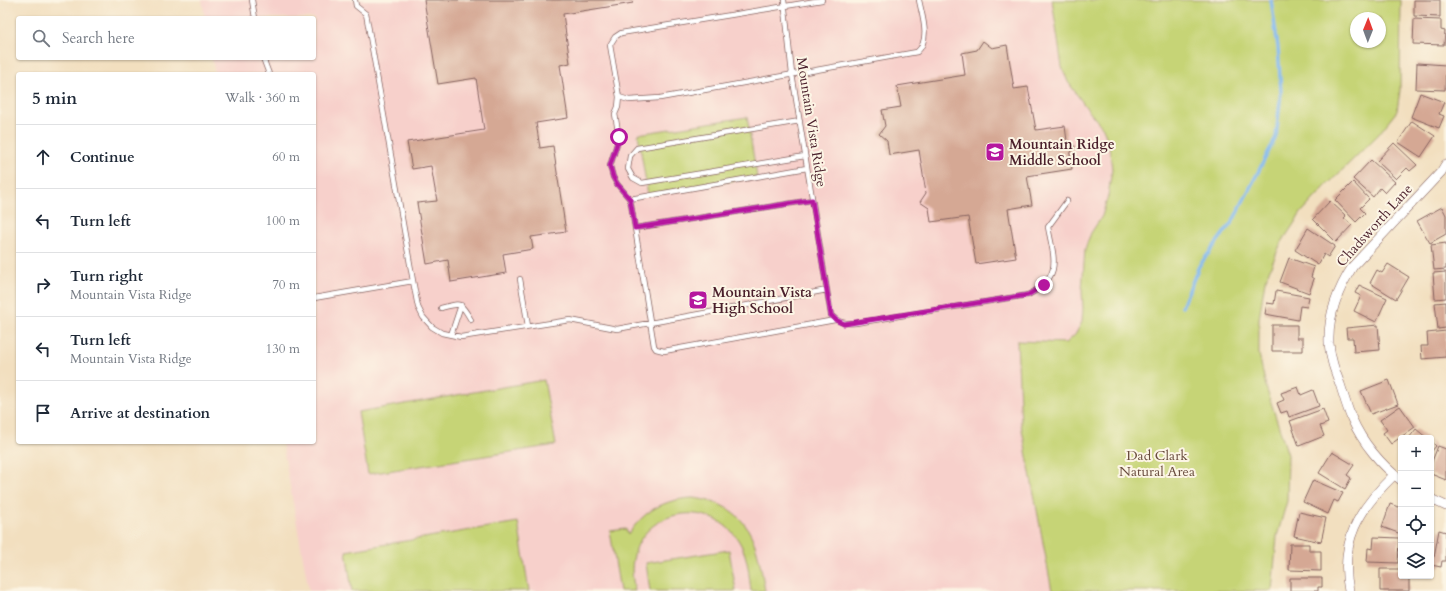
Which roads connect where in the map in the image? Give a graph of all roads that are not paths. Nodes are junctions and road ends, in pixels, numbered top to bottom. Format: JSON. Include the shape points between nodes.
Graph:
{"nodes":[{"id":1,"x":252,"y":0,"type":"edge"},
{"id":2,"x":355,"y":0,"type":"edge"},
{"id":3,"x":784,"y":0,"type":"edge"},
{"id":4,"x":822,"y":0,"type":"edge"},
{"id":5,"x":919,"y":0,"type":"edge"},
{"id":6,"x":785,"y":6,"type":"junction"},
{"id":7,"x":255,"y":16,"type":"edge"},
{"id":8,"x":264,"y":60,"type":"edge"},
{"id":9,"x":268,"y":72,"type":"edge"},
{"id":10,"x":792,"y":74,"type":"junction"},
{"id":11,"x":619,"y":97,"type":"junction"},
{"id":12,"x":800,"y":121,"type":"junction"},
{"id":13,"x":805,"y":156,"type":"junction"},
{"id":14,"x":1446,"y":164,"type":"edge"},
{"id":15,"x":807,"y":168,"type":"junction"},
{"id":16,"x":1443,"y":174,"type":"edge"},
{"id":17,"x":630,"y":199,"type":"junction"},
{"id":18,"x":812,"y":200,"type":"junction"},
{"id":19,"x":1067,"y":201,"type":"dead end"},
{"id":20,"x":635,"y":228,"type":"junction"},
{"id":21,"x":520,"y":279,"type":"dead end"},
{"id":22,"x":413,"y":281,"type":"junction"},
{"id":23,"x":827,"y":290,"type":"junction"},
{"id":24,"x":316,"y":298,"type":"edge"},
{"id":25,"x":461,"y":305,"type":"junction"},
{"id":26,"x":441,"y":308,"type":"dead end"},
{"id":27,"x":471,"y":320,"type":"dead end"},
{"id":28,"x":836,"y":320,"type":"junction"},
{"id":29,"x":651,"y":323,"type":"junction"},
{"id":30,"x":528,"y":326,"type":"junction"},
{"id":31,"x":451,"y":336,"type":"junction"},
{"id":32,"x":1397,"y":477,"type":"edge"},
{"id":33,"x":1434,"y":500,"type":"edge"},
{"id":34,"x":1446,"y":506,"type":"edge"},
{"id":35,"x":1349,"y":591,"type":"edge"}],
"edges":[{"from":1,"to":7,"type":"lane"},
{"from":2,"to":22,"type":"lane","via":[[356,6],[366,14]]},
{"from":3,"to":6,"type":"lane","name":"Mountain Vista Ridge"},
{"from":4,"to":6,"type":"lane"},
{"from":5,"to":10,"type":"lane","via":[[925,37],[922,48],[917,52]]},
{"from":6,"to":10,"type":"lane","name":"Mountain Vista Ridge"},
{"from":6,"to":11,"type":"lane","via":[[621,33],[610,45]]},
{"from":8,"to":9,"type":"lane"},
{"from":10,"to":11,"type":"lane","via":[[660,98],[629,100]]},
{"from":10,"to":12,"type":"lane","name":"Mountain Vista Ridge"},
{"from":11,"to":17,"type":"lane","via":[[615,114],[619,137],[610,166],[617,184]]},
{"from":12,"to":13,"type":"lane","name":"Mountain Vista Ridge"},
{"from":12,"to":13,"type":"lane","via":[[637,148],[630,156],[628,169],[633,178],[642,183]]},
{"from":13,"to":15,"type":"lane","name":"Mountain Vista Ridge"},
{"from":14,"to":16,"type":"street","name":"Chadsworth Lane"},
{"from":15,"to":17,"type":"lane"},
{"from":15,"to":18,"type":"lane","name":"Mountain Vista Ridge"},
{"from":16,"to":32,"type":"street","name":"Chadsworth Lane","via":[[1353,266],[1337,295],[1331,321],[1331,356],[1352,419],[1373,453]]},
{"from":17,"to":20,"type":"lane"},
{"from":18,"to":20,"type":"lane"},
{"from":18,"to":23,"type":"lane","name":"Mountain Vista Ridge"},
{"from":19,"to":28,"type":"lane","via":[[1048,227],[1054,261],[1053,271],[1047,282],[1036,291],[1028,295],[856,323],[844,324]]},
{"from":20,"to":29,"type":"lane"},
{"from":21,"to":30,"type":"lane"},
{"from":22,"to":24,"type":"lane"},
{"from":22,"to":31,"type":"lane","via":[[418,307],[423,317],[432,327]]},
{"from":23,"to":28,"type":"lane","name":"Mountain Vista Ridge","via":[[831,315]]},
{"from":23,"to":29,"type":"lane"},
{"from":25,"to":26,"type":"lane"},
{"from":25,"to":27,"type":"lane"},
{"from":25,"to":31,"type":"lane"},
{"from":28,"to":29,"type":"lane","via":[[664,350],[656,349],[654,346]]},
{"from":29,"to":30,"type":"lane","via":[[617,329],[570,320]]},
{"from":30,"to":31,"type":"lane","via":[[461,337]]},
{"from":32,"to":35,"type":"street","via":[[1376,492],[1361,513],[1351,538],[1346,563]]},
{"from":33,"to":34,"type":"street"}]}
